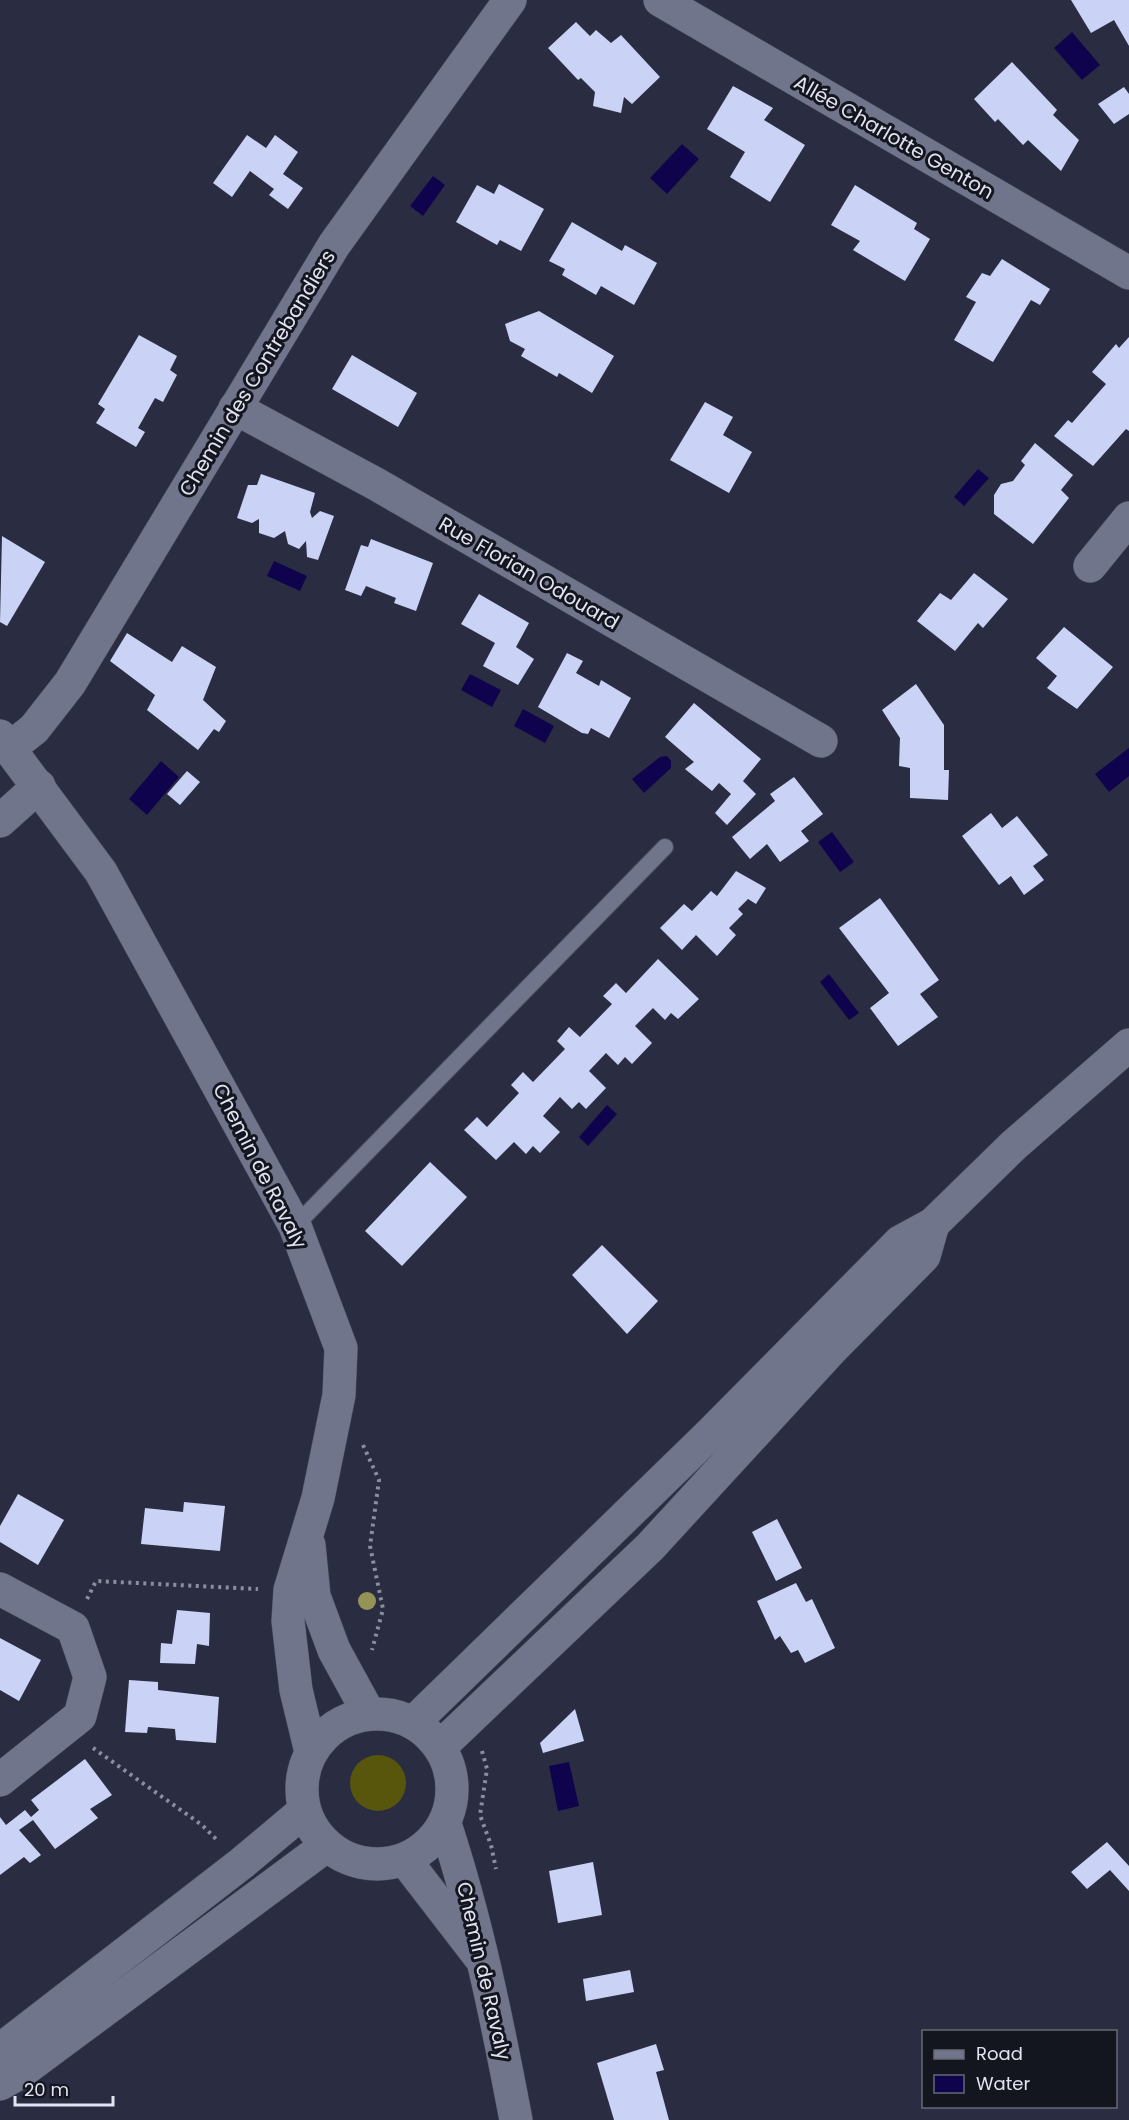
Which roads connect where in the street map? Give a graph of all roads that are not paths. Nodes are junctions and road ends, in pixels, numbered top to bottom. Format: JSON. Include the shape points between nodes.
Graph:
{"nodes":[{"id":1,"x":510,"y":0,"type":"edge"},
{"id":2,"x":660,"y":0,"type":"edge"},
{"id":3,"x":1129,"y":273,"type":"edge"},
{"id":4,"x":235,"y":408,"type":"junction"},
{"id":5,"x":1129,"y":518,"type":"edge"},
{"id":6,"x":1090,"y":566,"type":"dead end"},
{"id":7,"x":821,"y":741,"type":"dead end"},
{"id":8,"x":5,"y":742,"type":"edge"},
{"id":9,"x":39,"y":786,"type":"junction"},
{"id":10,"x":0,"y":821,"type":"edge"},
{"id":11,"x":665,"y":847,"type":"dead end"},
{"id":12,"x":1129,"y":1045,"type":"edge"},
{"id":13,"x":933,"y":1224,"type":"junction"},
{"id":14,"x":295,"y":1226,"type":"junction"},
{"id":15,"x":308,"y":1537,"type":"junction"},
{"id":16,"x":0,"y":1589,"type":"edge"},
{"id":17,"x":369,"y":1714,"type":"junction"},
{"id":18,"x":413,"y":1722,"type":"junction"},
{"id":19,"x":440,"y":1747,"type":"junction"},
{"id":20,"x":311,"y":1752,"type":"junction"},
{"id":21,"x":0,"y":1780,"type":"edge"},
{"id":22,"x":304,"y":1811,"type":"junction"},
{"id":23,"x":445,"y":1824,"type":"junction"},
{"id":24,"x":326,"y":1846,"type":"junction"},
{"id":25,"x":405,"y":1860,"type":"junction"},
{"id":26,"x":486,"y":1963,"type":"junction"},
{"id":27,"x":0,"y":2050,"type":"edge"},
{"id":28,"x":0,"y":2084,"type":"edge"},
{"id":29,"x":516,"y":2120,"type":"edge"}],
"edges":[{"from":1,"to":4,"type":"street","name":"Chemin des Contrebandiers","via":[[334,245]]},
{"from":2,"to":3,"type":"street","name":"Allée Charlotte Genton"},
{"from":4,"to":7,"type":"street","name":"Rue Florian Odouard","via":[[376,484]]},
{"from":4,"to":8,"type":"street","name":"Chemin des Contrebandiers","via":[[70,683],[34,729]]},
{"from":5,"to":6,"type":"street"},
{"from":8,"to":9,"type":"street","name":"Chemin de Ravaly"},
{"from":9,"to":10,"type":"street"},
{"from":9,"to":14,"type":"street","name":"Chemin de Ravaly","via":[[101,872]]},
{"from":11,"to":14,"type":"lane"},
{"from":12,"to":13,"type":"street","via":[[1014,1145]]},
{"from":13,"to":18,"type":"street","via":[[900,1242],[711,1433]]},
{"from":13,"to":19,"type":"street","via":[[924,1256],[831,1350],[650,1547]]},
{"from":14,"to":15,"type":"street","name":"Chemin de Ravaly","via":[[341,1348],[339,1395]]},
{"from":15,"to":17,"type":"street","via":[[318,1607],[334,1650]]},
{"from":15,"to":20,"type":"street","name":"Chemin de Ravaly","via":[[290,1590],[288,1621],[296,1690]]},
{"from":16,"to":21,"type":"street","via":[[73,1628],[90,1677],[80,1716]]},
{"from":17,"to":18,"type":"street"},
{"from":17,"to":20,"type":"street","via":[[336,1726]]},
{"from":18,"to":19,"type":"street"},
{"from":19,"to":23,"type":"street","via":[[448,1761],[453,1785]]},
{"from":20,"to":22,"type":"street","via":[[302,1781]]},
{"from":22,"to":24,"type":"street"},
{"from":22,"to":27,"type":"street"},
{"from":23,"to":25,"type":"street","via":[[435,1839]]},
{"from":23,"to":26,"type":"street","name":"Chemin de Ravaly"},
{"from":24,"to":25,"type":"street","via":[[355,1862],[389,1864]]},
{"from":24,"to":28,"type":"street","via":[[164,1968]]},
{"from":25,"to":26,"type":"street"},
{"from":26,"to":29,"type":"street","name":"Chemin de Ravaly"}]}
